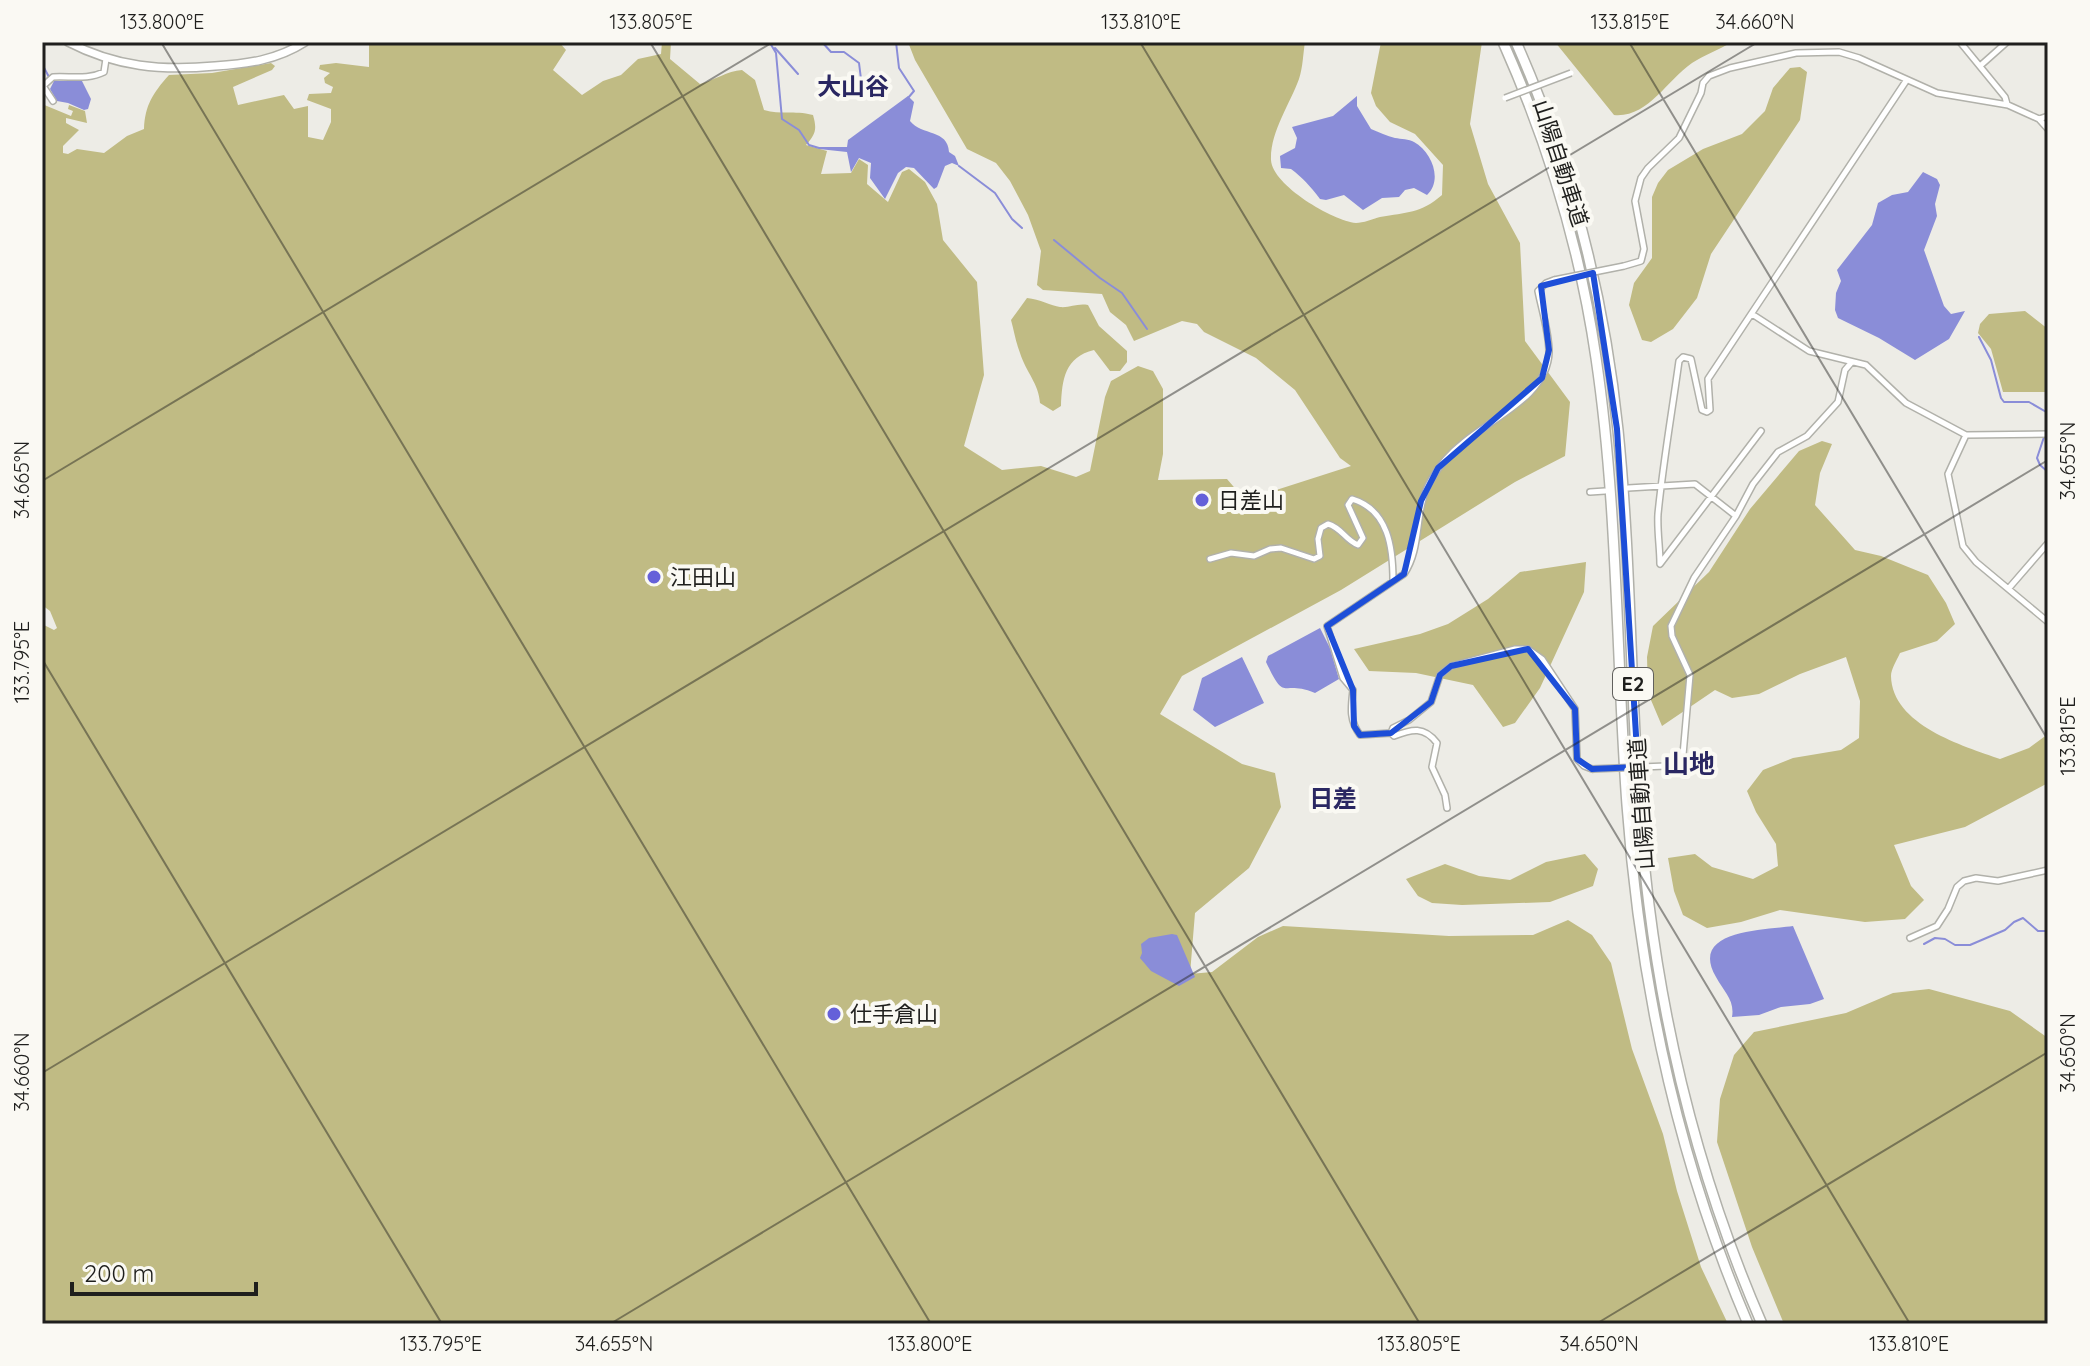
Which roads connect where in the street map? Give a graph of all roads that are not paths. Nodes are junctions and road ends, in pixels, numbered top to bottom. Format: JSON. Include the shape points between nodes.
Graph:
{"nodes":[{"id":1,"x":68,"y":42,"type":"edge"},
{"id":2,"x":305,"y":42,"type":"edge"},
{"id":3,"x":1503,"y":42,"type":"edge"},
{"id":4,"x":1516,"y":42,"type":"edge"},
{"id":5,"x":1960,"y":42,"type":"edge"},
{"id":6,"x":2007,"y":42,"type":"edge"},
{"id":7,"x":106,"y":59,"type":"junction"},
{"id":8,"x":1980,"y":66,"type":"junction"},
{"id":9,"x":1571,"y":73,"type":"dead end"},
{"id":10,"x":1906,"y":81,"type":"junction"},
{"id":11,"x":42,"y":86,"type":"edge"},
{"id":12,"x":1505,"y":98,"type":"dead end"},
{"id":13,"x":53,"y":101,"type":"dead end"},
{"id":14,"x":2008,"y":105,"type":"junction"},
{"id":15,"x":2048,"y":116,"type":"edge"},
{"id":16,"x":2039,"y":119,"type":"junction"},
{"id":17,"x":2048,"y":129,"type":"edge"},
{"id":18,"x":1752,"y":314,"type":"junction"},
{"id":19,"x":1851,"y":363,"type":"junction"},
{"id":20,"x":1761,"y":431,"type":"dead end"},
{"id":21,"x":2048,"y":434,"type":"edge"},
{"id":22,"x":1966,"y":435,"type":"junction"},
{"id":23,"x":1663,"y":485,"type":"junction"},
{"id":24,"x":1628,"y":488,"type":"dead end"},
{"id":25,"x":1605,"y":491,"type":"dead end"},
{"id":26,"x":1590,"y":492,"type":"dead end"},
{"id":27,"x":1711,"y":497,"type":"junction"},
{"id":28,"x":1736,"y":516,"type":"junction"},
{"id":29,"x":2048,"y":543,"type":"edge"},
{"id":30,"x":1210,"y":559,"type":"dead end"},
{"id":31,"x":1393,"y":582,"type":"junction"},
{"id":32,"x":2009,"y":588,"type":"junction"},
{"id":33,"x":2048,"y":622,"type":"edge"},
{"id":34,"x":1391,"y":733,"type":"junction"},
{"id":35,"x":1447,"y":808,"type":"dead end"},
{"id":36,"x":2048,"y":870,"type":"edge"},
{"id":37,"x":1910,"y":938,"type":"dead end"},
{"id":38,"x":1748,"y":1324,"type":"edge"},
{"id":39,"x":1762,"y":1324,"type":"edge"}],
"edges":[{"from":1,"to":7,"type":"main road"},
{"from":2,"to":7,"type":"main road","via":[[255,62],[180,70]]},
{"from":3,"to":38,"type":"highway","name":"山陽自動車道","number":"E2","via":[[1556,179],[1596,357],[1612,518],[1627,806],[1653,1012],[1690,1161]]},
{"from":4,"to":39,"type":"highway","name":"山陽自動車道","number":"E2","via":[[1571,187],[1608,351],[1625,516],[1642,837],[1666,1010],[1701,1157]]},
{"from":5,"to":8,"type":"street"},
{"from":6,"to":8,"type":"street"},
{"from":7,"to":11,"type":"street","via":[[101,74],[50,79]]},
{"from":8,"to":14,"type":"street"},
{"from":9,"to":12,"type":"street","bridge":true},
{"from":10,"to":14,"type":"street","via":[[1937,93]]},
{"from":10,"to":18,"type":"street"},
{"from":10,"to":31,"type":"street","bridge":true,"via":[[1839,52],[1775,56],[1709,76],[1679,138],[1641,178],[1635,201],[1644,249],[1641,261],[1554,280],[1538,291],[1549,350],[1547,369],[1509,409],[1464,441],[1438,468],[1421,501],[1410,565]]},
{"from":11,"to":13,"type":"street"},
{"from":14,"to":16,"type":"street"},
{"from":15,"to":16,"type":"street"},
{"from":16,"to":17,"type":"street"},
{"from":18,"to":19,"type":"street","via":[[1809,351]]},
{"from":18,"to":23,"type":"street","via":[[1708,379],[1707,412],[1702,410],[1691,359],[1679,361]]},
{"from":19,"to":22,"type":"street","via":[[1866,365],[1906,403]]},
{"from":19,"to":28,"type":"street","via":[[1838,402],[1807,436],[1778,452]]},
{"from":20,"to":27,"type":"street"},
{"from":21,"to":22,"type":"street"},
{"from":22,"to":32,"type":"street","via":[[1948,474],[1961,539],[1966,552]]},
{"from":23,"to":24,"type":"street"},
{"from":23,"to":27,"type":"street","via":[[1695,484]]},
{"from":23,"to":27,"type":"street","via":[[1660,564]]},
{"from":25,"to":26,"type":"street"},
{"from":27,"to":28,"type":"street"},
{"from":28,"to":34,"type":"street","bridge":true,"via":[[1694,578],[1671,626],[1690,675],[1683,755],[1666,766],[1584,766],[1577,759],[1575,709],[1542,659],[1528,649],[1451,666],[1440,675],[1431,702]]},
{"from":29,"to":32,"type":"street"},
{"from":30,"to":31,"type":"street","via":[[1281,548],[1314,559],[1320,556],[1321,528],[1328,524],[1358,545],[1363,538],[1348,505],[1352,499],[1376,514],[1388,534]]},
{"from":31,"to":34,"type":"street","via":[[1327,626],[1343,678],[1353,690],[1354,726],[1360,735]]},
{"from":32,"to":33,"type":"street"},
{"from":34,"to":35,"type":"street","via":[[1429,733],[1437,743],[1431,762]]},
{"from":36,"to":37,"type":"street","via":[[1998,881],[1964,881],[1937,926]]}]}
